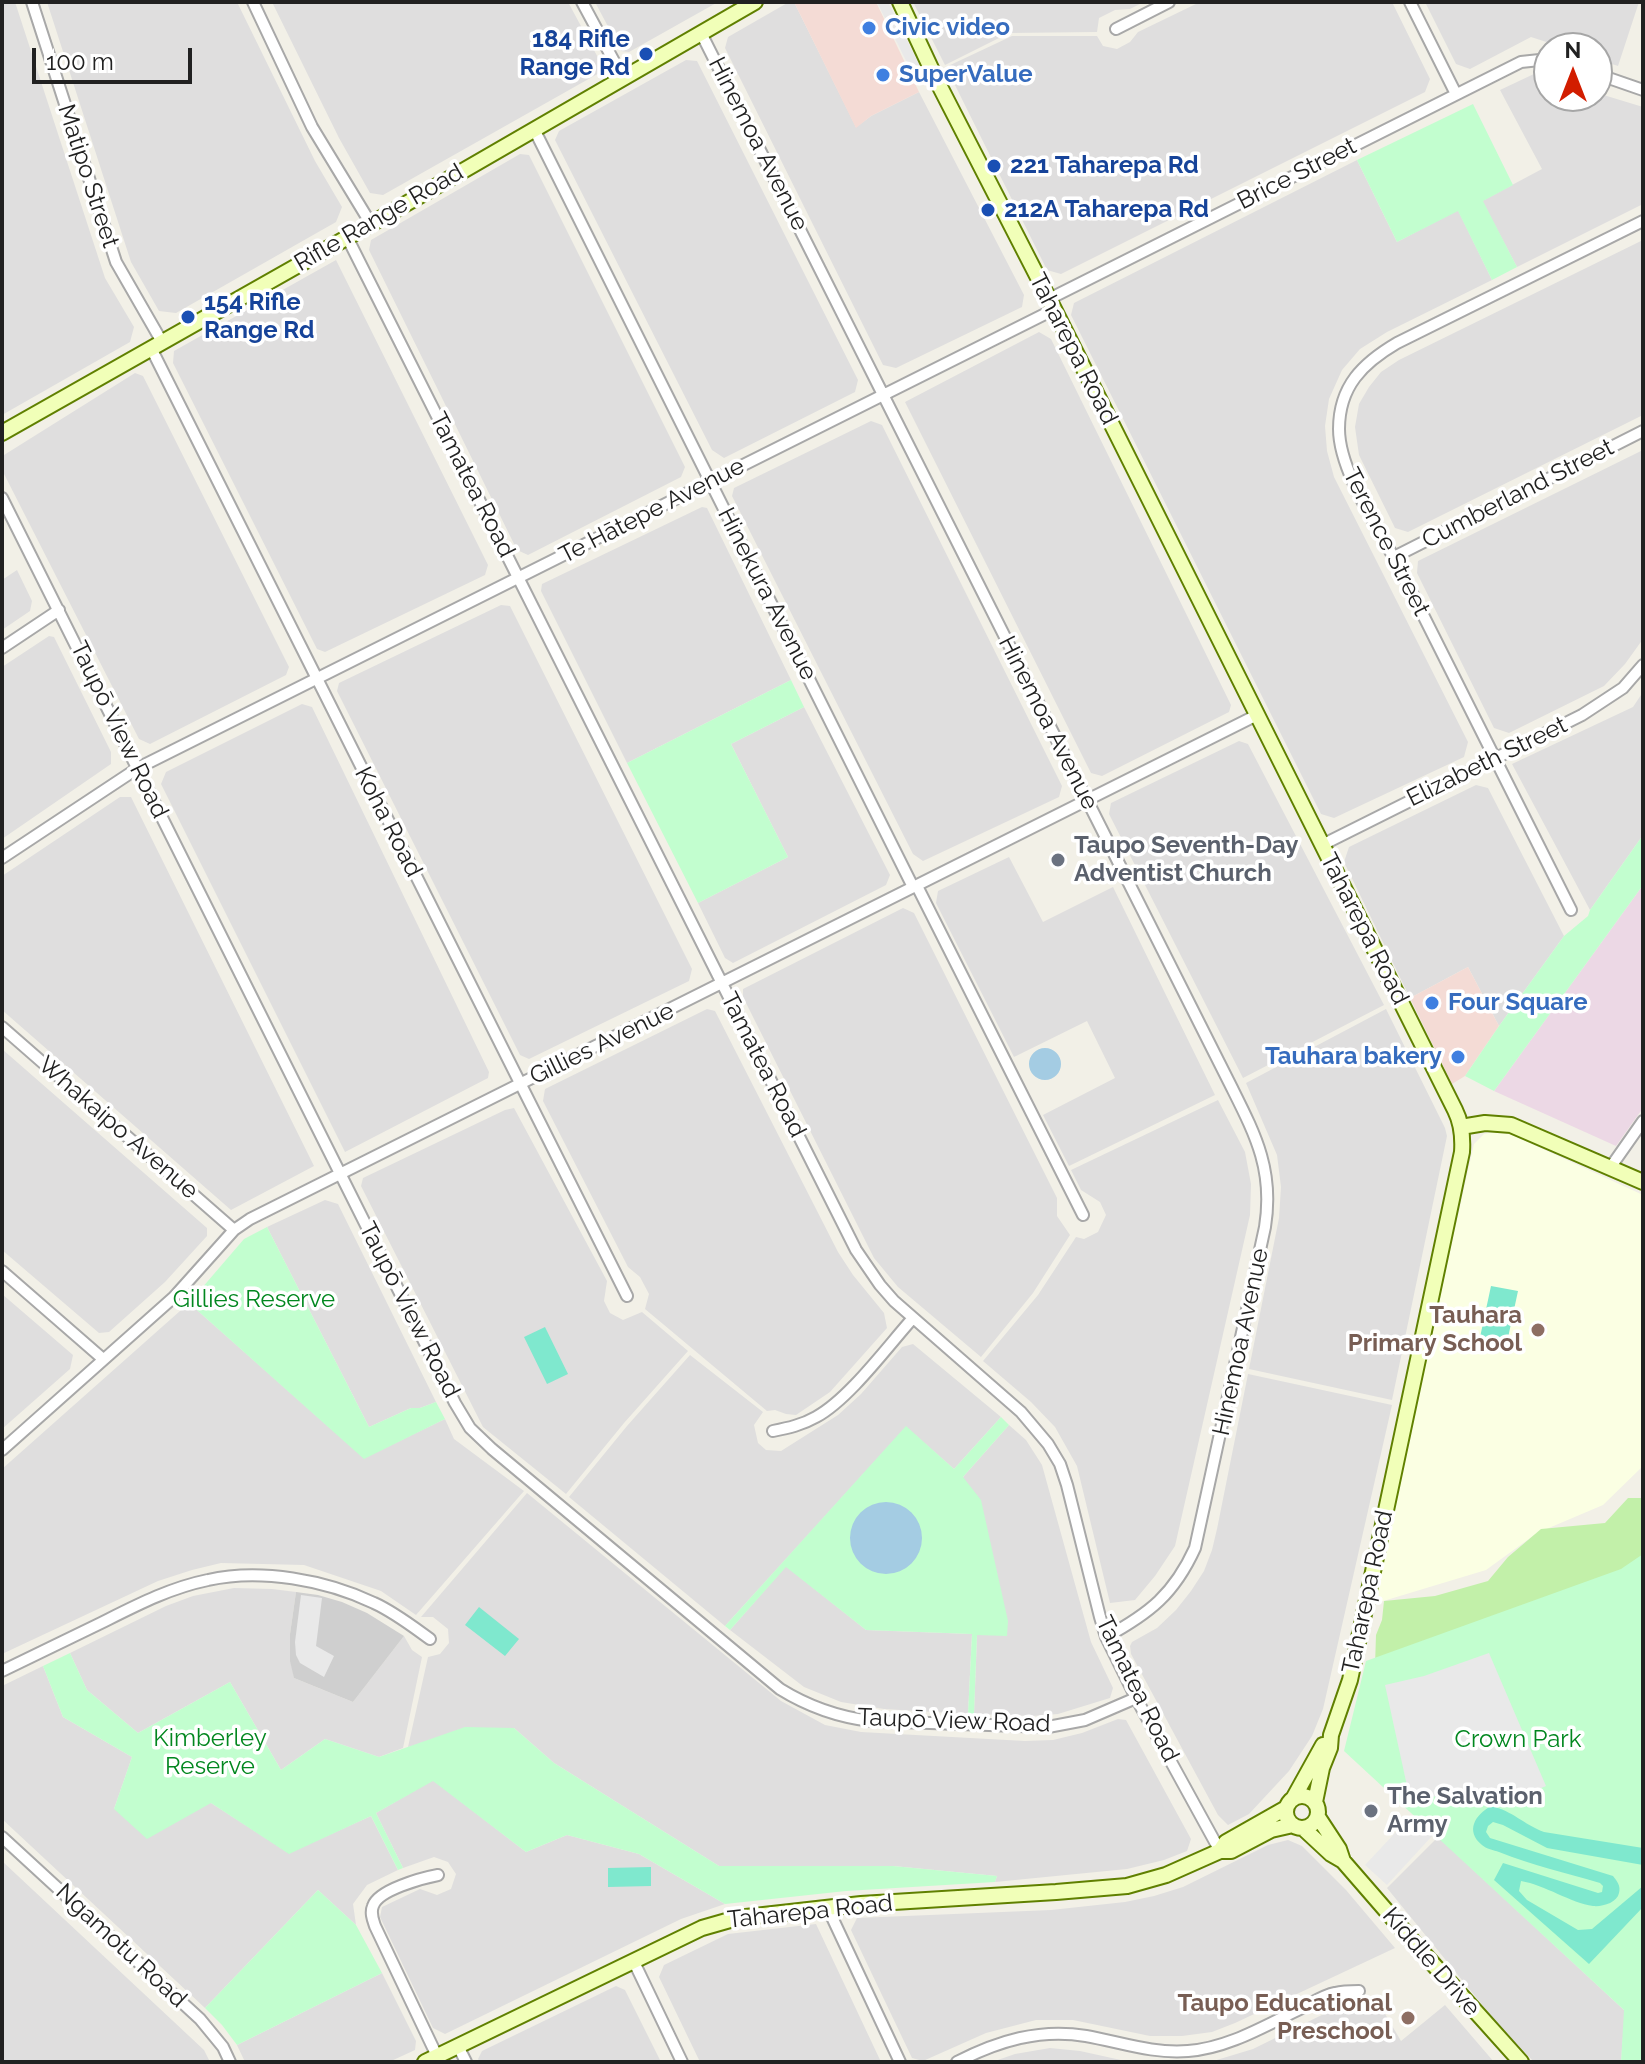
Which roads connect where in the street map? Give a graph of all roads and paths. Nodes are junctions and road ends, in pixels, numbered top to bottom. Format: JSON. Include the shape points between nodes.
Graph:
{"nodes":[{"id":1,"x":32,"y":2,"type":"edge"},
{"id":2,"x":253,"y":2,"type":"edge"},
{"id":3,"x":582,"y":2,"type":"edge"},
{"id":4,"x":755,"y":2,"type":"edge"},
{"id":5,"x":900,"y":2,"type":"edge"},
{"id":6,"x":1169,"y":2,"type":"edge"},
{"id":7,"x":1410,"y":2,"type":"edge"},
{"id":8,"x":1116,"y":29,"type":"dead end"},
{"id":9,"x":701,"y":33,"type":"junction"},
{"id":10,"x":1533,"y":61,"type":"edge"},
{"id":11,"x":623,"y":78,"type":"junction"},
{"id":12,"x":1613,"y":80,"type":"edge"},
{"id":13,"x":1643,"y":90,"type":"edge"},
{"id":14,"x":1456,"y":94,"type":"junction"},
{"id":15,"x":534,"y":129,"type":"junction"},
{"id":16,"x":1643,"y":221,"type":"edge"},
{"id":17,"x":371,"y":224,"type":"junction"},
{"id":18,"x":347,"y":237,"type":"junction"},
{"id":19,"x":1051,"y":304,"type":"junction"},
{"id":20,"x":156,"y":345,"type":"junction"},
{"id":21,"x":884,"y":396,"type":"junction"},
{"id":22,"x":1643,"y":431,"type":"edge"},
{"id":23,"x":2,"y":433,"type":"edge"},
{"id":24,"x":711,"y":482,"type":"junction"},
{"id":25,"x":2,"y":498,"type":"edge"},
{"id":26,"x":1394,"y":557,"type":"junction"},
{"id":27,"x":519,"y":578,"type":"junction"},
{"id":28,"x":59,"y":610,"type":"junction"},
{"id":29,"x":2,"y":648,"type":"edge"},
{"id":30,"x":1643,"y":665,"type":"edge"},
{"id":31,"x":317,"y":680,"type":"junction"},
{"id":32,"x":1257,"y":715,"type":"junction"},
{"id":33,"x":1495,"y":758,"type":"junction"},
{"id":34,"x":138,"y":768,"type":"junction"},
{"id":35,"x":1086,"y":800,"type":"junction"},
{"id":36,"x":1322,"y":845,"type":"junction"},
{"id":37,"x":2,"y":858,"type":"edge"},
{"id":38,"x":915,"y":886,"type":"junction"},
{"id":39,"x":1571,"y":910,"type":"dead end"},
{"id":40,"x":722,"y":983,"type":"junction"},
{"id":41,"x":2,"y":1027,"type":"edge"},
{"id":42,"x":520,"y":1084,"type":"junction"},
{"id":43,"x":1643,"y":1121,"type":"edge"},
{"id":44,"x":1461,"y":1127,"type":"junction"},
{"id":45,"x":1610,"y":1168,"type":"junction"},
{"id":46,"x":341,"y":1174,"type":"junction"},
{"id":47,"x":1643,"y":1182,"type":"edge"},
{"id":48,"x":1083,"y":1215,"type":"dead end"},
{"id":49,"x":234,"y":1230,"type":"junction"},
{"id":50,"x":2,"y":1271,"type":"edge"},
{"id":51,"x":627,"y":1296,"type":"dead end"},
{"id":52,"x":913,"y":1318,"type":"junction"},
{"id":53,"x":103,"y":1359,"type":"junction"},
{"id":54,"x":773,"y":1431,"type":"dead end"},
{"id":55,"x":2,"y":1450,"type":"edge"},
{"id":56,"x":1106,"y":1637,"type":"junction"},
{"id":57,"x":430,"y":1639,"type":"dead end"},
{"id":58,"x":2,"y":1671,"type":"edge"},
{"id":59,"x":1136,"y":1698,"type":"junction"},
{"id":60,"x":1331,"y":1735,"type":"junction"},
{"id":61,"x":1290,"y":1804,"type":"junction"},
{"id":62,"x":1316,"y":1810,"type":"junction"},
{"id":63,"x":1298,"y":1827,"type":"junction"},
{"id":64,"x":2,"y":1837,"type":"edge"},
{"id":65,"x":1220,"y":1851,"type":"junction"},
{"id":66,"x":1343,"y":1861,"type":"junction"},
{"id":67,"x":438,"y":1875,"type":"dead end"},
{"id":68,"x":829,"y":1907,"type":"junction"},
{"id":69,"x":634,"y":1962,"type":"junction"},
{"id":70,"x":1359,"y":1991,"type":"dead end"},
{"id":71,"x":458,"y":2046,"type":"junction"},
{"id":72,"x":431,"y":2059,"type":"edge"},
{"id":73,"x":230,"y":2062,"type":"edge"},
{"id":74,"x":466,"y":2062,"type":"edge"},
{"id":75,"x":682,"y":2062,"type":"edge"},
{"id":76,"x":900,"y":2062,"type":"edge"},
{"id":77,"x":957,"y":2062,"type":"edge"},
{"id":78,"x":1521,"y":2062,"type":"edge"}],
"edges":[{"from":1,"to":20,"type":"street","name":"Matipo Street","via":[[116,262]]},
{"from":2,"to":17,"type":"street","via":[[312,127]]},
{"from":3,"to":11,"type":"street"},
{"from":4,"to":9,"type":"street","name":"Rifle Range Road"},
{"from":5,"to":19,"type":"street","name":"Taharepa Road"},
{"from":6,"to":8,"type":"street"},
{"from":7,"to":14,"type":"street"},
{"from":9,"to":11,"type":"street","name":"Rifle Range Road"},
{"from":9,"to":21,"type":"street","name":"Hinemoa Avenue"},
{"from":10,"to":14,"type":"street","name":"Brice Street"},
{"from":11,"to":15,"type":"street","name":"Rifle Range Road"},
{"from":12,"to":13,"type":"street"},
{"from":14,"to":19,"type":"street","name":"Brice Street"},
{"from":15,"to":17,"type":"street","name":"Rifle Range Road"},
{"from":15,"to":24,"type":"street","name":"Hinekura Avenue"},
{"from":16,"to":26,"type":"street","name":"Terence Street","via":[[1397,343],[1353,379],[1341,412],[1343,458]]},
{"from":17,"to":18,"type":"street","name":"Rifle Range Road"},
{"from":18,"to":20,"type":"street","name":"Rifle Range Road"},
{"from":18,"to":27,"type":"street","name":"Tamatea Road"},
{"from":19,"to":21,"type":"street","name":"Te Hātepe Avenue"},
{"from":19,"to":32,"type":"street","name":"Taharepa Road"},
{"from":20,"to":23,"type":"street","name":"Rifle Range Road"},
{"from":20,"to":31,"type":"street","name":"Koha Road"},
{"from":21,"to":24,"type":"street","name":"Te Hātepe Avenue"},
{"from":21,"to":35,"type":"street","name":"Hinemoa Avenue"},
{"from":22,"to":26,"type":"street","name":"Cumberland Street"},
{"from":24,"to":27,"type":"street","name":"Te Hātepe Avenue"},
{"from":24,"to":38,"type":"street","name":"Hinekura Avenue"},
{"from":25,"to":28,"type":"street","name":"Taupō View Road"},
{"from":26,"to":33,"type":"street","name":"Terence Street"},
{"from":27,"to":31,"type":"street","name":"Te Hātepe Avenue"},
{"from":27,"to":40,"type":"street","name":"Tamatea Road"},
{"from":28,"to":29,"type":"street"},
{"from":28,"to":34,"type":"street","name":"Taupō View Road"},
{"from":30,"to":33,"type":"street","name":"Elizabeth Street","via":[[1604,702]]},
{"from":31,"to":34,"type":"street","name":"Te Hātepe Avenue"},
{"from":31,"to":42,"type":"street","name":"Koha Road"},
{"from":32,"to":35,"type":"street","name":"Gillies Avenue"},
{"from":32,"to":36,"type":"street","name":"Taharepa Road"},
{"from":33,"to":36,"type":"street","name":"Elizabeth Street"},
{"from":33,"to":39,"type":"street","name":"Terence Street"},
{"from":34,"to":37,"type":"street","name":"Te Hātepe Avenue"},
{"from":34,"to":46,"type":"street","name":"Taupō View Road"},
{"from":35,"to":38,"type":"street","name":"Gillies Avenue"},
{"from":35,"to":56,"type":"street","name":"Hinemoa Avenue","via":[[1252,1130],[1268,1187],[1265,1227],[1195,1548],[1161,1601]]},
{"from":36,"to":44,"type":"street","name":"Taharepa Road"},
{"from":38,"to":40,"type":"street","name":"Gillies Avenue"},
{"from":38,"to":48,"type":"street","name":"Hinekura Avenue"},
{"from":40,"to":42,"type":"street","name":"Gillies Avenue"},
{"from":40,"to":52,"type":"street","name":"Tamatea Road","via":[[856,1250],[880,1285]]},
{"from":41,"to":49,"type":"street","name":"Whakaipo Avenue"},
{"from":42,"to":46,"type":"street","name":"Gillies Avenue"},
{"from":42,"to":51,"type":"street","name":"Koha Road"},
{"from":43,"to":45,"type":"street"},
{"from":44,"to":45,"type":"street","via":[[1511,1125]]},
{"from":44,"to":60,"type":"street","name":"Taharepa Road","via":[[1462,1152],[1402,1437],[1350,1680]]},
{"from":45,"to":47,"type":"street"},
{"from":46,"to":49,"type":"street","name":"Gillies Avenue"},
{"from":46,"to":59,"type":"street","name":"Taupō View Road","via":[[470,1428],[780,1689],[804,1704],[849,1719],[1023,1727],[1085,1720]]},
{"from":49,"to":53,"type":"street","name":"Gillies Avenue","via":[[174,1297]]},
{"from":50,"to":53,"type":"street"},
{"from":52,"to":54,"type":"street","via":[[843,1397],[818,1416]]},
{"from":52,"to":56,"type":"street","name":"Tamatea Road","via":[[1021,1412],[1048,1444],[1067,1485]]},
{"from":53,"to":55,"type":"street","name":"Gillies Avenue"},
{"from":56,"to":59,"type":"street","name":"Tamatea Road"},
{"from":57,"to":58,"type":"street","via":[[375,1603],[332,1586],[235,1576],[161,1594]]},
{"from":59,"to":65,"type":"street","name":"Tamatea Road"},
{"from":60,"to":61,"type":"street","name":"Taharepa Road"},
{"from":60,"to":62,"type":"street","name":"Taharepa Road"},
{"from":61,"to":62,"type":"street","via":[[1307,1797]]},
{"from":61,"to":63,"type":"street","via":[[1287,1818]]},
{"from":61,"to":65,"type":"street","name":"Taharepa Road","via":[[1226,1842]]},
{"from":62,"to":63,"type":"street","name":"Taharepa Road","via":[[1312,1825]]},
{"from":62,"to":66,"type":"street","name":"Kiddle Drive"},
{"from":63,"to":65,"type":"street","name":"Taharepa Road","via":[[1271,1830],[1231,1851]]},
{"from":63,"to":66,"type":"street","name":"Kiddle Drive"},
{"from":64,"to":73,"type":"street","name":"Ngamotu Road","via":[[200,2019]]},
{"from":65,"to":68,"type":"street","name":"Taharepa Road","via":[[1127,1886]]},
{"from":66,"to":78,"type":"street","name":"Kiddle Drive"},
{"from":67,"to":72,"type":"street","via":[[384,1894],[372,1907],[375,1926]]},
{"from":68,"to":69,"type":"street","name":"Taharepa Road","via":[[717,1922]]},
{"from":68,"to":76,"type":"street"},
{"from":69,"to":71,"type":"street","name":"Taharepa Road"},
{"from":69,"to":75,"type":"street"},
{"from":70,"to":77,"type":"street","via":[[1333,1993],[1241,2037],[1189,2051],[1056,2033],[1009,2040]]},
{"from":71,"to":72,"type":"street","name":"Taharepa Road"},
{"from":71,"to":74,"type":"street"}]}
